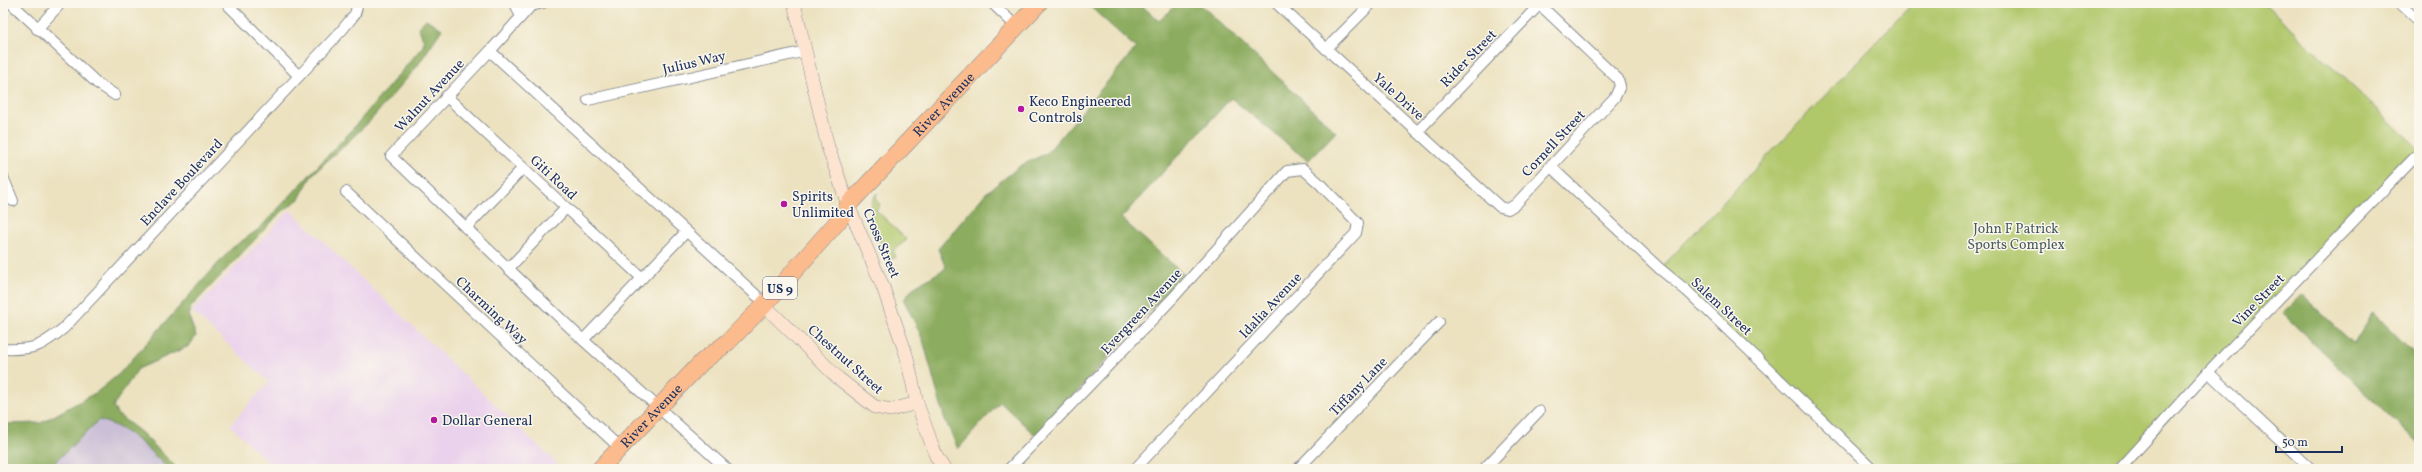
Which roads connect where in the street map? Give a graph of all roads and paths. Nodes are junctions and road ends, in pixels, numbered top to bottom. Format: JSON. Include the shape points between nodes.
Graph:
{"nodes":[{"id":1,"x":10,"y":3,"type":"edge"},
{"id":2,"x":61,"y":3,"type":"edge"},
{"id":3,"x":358,"y":3,"type":"edge"},
{"id":4,"x":515,"y":3,"type":"edge"},
{"id":5,"x":543,"y":3,"type":"edge"},
{"id":6,"x":794,"y":3,"type":"edge"},
{"id":7,"x":992,"y":3,"type":"edge"},
{"id":8,"x":1039,"y":3,"type":"edge"},
{"id":9,"x":1276,"y":3,"type":"edge"},
{"id":10,"x":1372,"y":3,"type":"edge"},
{"id":11,"x":2400,"y":3,"type":"edge"},
{"id":12,"x":1539,"y":4,"type":"edge"},
{"id":13,"x":228,"y":5,"type":"dead end"},
{"id":14,"x":521,"y":17,"type":"junction"},
{"id":15,"x":2419,"y":21,"type":"edge"},
{"id":16,"x":1017,"y":27,"type":"junction"},
{"id":17,"x":37,"y":29,"type":"junction"},
{"id":18,"x":1326,"y":49,"type":"junction"},
{"id":19,"x":490,"y":51,"type":"junction"},
{"id":20,"x":806,"y":51,"type":"junction"},
{"id":21,"x":299,"y":76,"type":"junction"},
{"id":22,"x":115,"y":95,"type":"dead end"},
{"id":23,"x":446,"y":96,"type":"junction"},
{"id":24,"x":588,"y":100,"type":"dead end"},
{"id":25,"x":1417,"y":132,"type":"junction"},
{"id":26,"x":2419,"y":153,"type":"edge"},
{"id":27,"x":1550,"y":166,"type":"junction"},
{"id":28,"x":523,"y":168,"type":"junction"},
{"id":29,"x":1290,"y":171,"type":"joint"},
{"id":30,"x":3,"y":177,"type":"edge"},
{"id":31,"x":346,"y":192,"type":"dead end"},
{"id":32,"x":13,"y":201,"type":"dead end"},
{"id":33,"x":848,"y":205,"type":"junction"},
{"id":34,"x":566,"y":208,"type":"junction"},
{"id":35,"x":1504,"y":208,"type":"joint"},
{"id":36,"x":466,"y":228,"type":"junction"},
{"id":37,"x":686,"y":232,"type":"junction"},
{"id":38,"x":508,"y":269,"type":"junction"},
{"id":39,"x":642,"y":278,"type":"junction"},
{"id":40,"x":761,"y":301,"type":"junction"},
{"id":41,"x":1439,"y":322,"type":"dead end"},
{"id":42,"x":583,"y":340,"type":"junction"},
{"id":43,"x":3,"y":349,"type":"edge"},
{"id":44,"x":2208,"y":372,"type":"junction"},
{"id":45,"x":917,"y":403,"type":"junction"},
{"id":46,"x":658,"y":408,"type":"junction"},
{"id":47,"x":1539,"y":411,"type":"dead end"},
{"id":48,"x":620,"y":448,"type":"junction"},
{"id":49,"x":600,"y":469,"type":"edge"},
{"id":50,"x":727,"y":469,"type":"edge"},
{"id":51,"x":944,"y":469,"type":"edge"},
{"id":52,"x":1009,"y":469,"type":"edge"},
{"id":53,"x":1135,"y":469,"type":"edge"},
{"id":54,"x":1298,"y":469,"type":"edge"},
{"id":55,"x":1484,"y":469,"type":"edge"},
{"id":56,"x":1874,"y":469,"type":"edge"},
{"id":57,"x":2120,"y":469,"type":"edge"},
{"id":58,"x":2311,"y":469,"type":"edge"}],
"edges":[{"from":1,"to":17,"type":"street"},
{"from":2,"to":17,"type":"street"},
{"from":3,"to":21,"type":"street","name":"Enclave Boulevard","via":[[355,14]]},
{"from":4,"to":14,"type":"street"},
{"from":5,"to":14,"type":"street","name":"Walnut Avenue","via":[[531,6]]},
{"from":6,"to":20,"type":"street","name":"Cross Street"},
{"from":7,"to":16,"type":"street"},
{"from":8,"to":16,"type":"highway","name":"River Avenue","number":"US 9"},
{"from":9,"to":18,"type":"street","name":"Yale Drive"},
{"from":10,"to":18,"type":"street"},
{"from":11,"to":15,"type":"street"},
{"from":12,"to":25,"type":"street","name":"Rider Street"},
{"from":12,"to":27,"type":"street","name":"Cornell Street","via":[[1618,79],[1619,90]]},
{"from":13,"to":21,"type":"street"},
{"from":14,"to":19,"type":"street","name":"Walnut Avenue"},
{"from":16,"to":33,"type":"highway","name":"River Avenue","number":"US 9"},
{"from":17,"to":22,"type":"street","via":[[97,83]]},
{"from":18,"to":25,"type":"street","name":"Yale Drive"},
{"from":19,"to":23,"type":"street","name":"Walnut Avenue"},
{"from":19,"to":37,"type":"street"},
{"from":20,"to":24,"type":"street","name":"Julius Way"},
{"from":20,"to":33,"type":"street","name":"Cross Street","via":[[828,147]]},
{"from":21,"to":43,"type":"street","name":"Enclave Boulevard","via":[[64,328],[49,340],[29,350]]},
{"from":23,"to":28,"type":"street","name":"Giti Road"},
{"from":23,"to":36,"type":"street","name":"Walnut Avenue","via":[[391,156]]},
{"from":25,"to":35,"type":"street","name":"Yale Drive","via":[[1500,208]]},
{"from":26,"to":44,"type":"street","name":"Vine Street"},
{"from":27,"to":35,"type":"street","name":"Cornell Street","via":[[1516,204],[1508,209]]},
{"from":27,"to":56,"type":"street","name":"Salem Street"},
{"from":28,"to":34,"type":"street","name":"Giti Road"},
{"from":28,"to":36,"type":"street"},
{"from":29,"to":52,"type":"street","name":"Evergreen Avenue","via":[[1287,171],[1172,299]]},
{"from":29,"to":53,"type":"street","name":"Idalia Avenue","via":[[1302,169],[1319,183],[1358,223],[1356,233]]},
{"from":30,"to":32,"type":"street"},
{"from":31,"to":48,"type":"street","name":"Charming Way"},
{"from":33,"to":40,"type":"highway","name":"River Avenue","number":"US 9","via":[[836,213]]},
{"from":33,"to":45,"type":"street","name":"Cross Street","via":[[886,294],[906,354]]},
{"from":34,"to":38,"type":"street"},
{"from":34,"to":39,"type":"street","name":"Giti Road"},
{"from":36,"to":38,"type":"street","name":"Walnut Avenue"},
{"from":37,"to":39,"type":"street"},
{"from":37,"to":40,"type":"street"},
{"from":38,"to":42,"type":"street","name":"Walnut Avenue"},
{"from":39,"to":42,"type":"street"},
{"from":40,"to":45,"type":"street","name":"Chestnut Street","via":[[838,378],[868,403],[891,410]]},
{"from":40,"to":46,"type":"highway","name":"River Avenue","number":"US 9","via":[[722,335],[702,362]]},
{"from":41,"to":54,"type":"street","name":"Tiffany Lane"},
{"from":42,"to":46,"type":"street","name":"Walnut Avenue"},
{"from":44,"to":57,"type":"street","name":"Vine Street"},
{"from":44,"to":58,"type":"street"},
{"from":45,"to":51,"type":"street","via":[[936,456]]},
{"from":46,"to":48,"type":"highway","name":"River Avenue","number":"US 9"},
{"from":46,"to":50,"type":"street","name":"Walnut Avenue"},
{"from":47,"to":55,"type":"street"},
{"from":48,"to":49,"type":"highway","name":"River Avenue","number":"US 9"}]}
